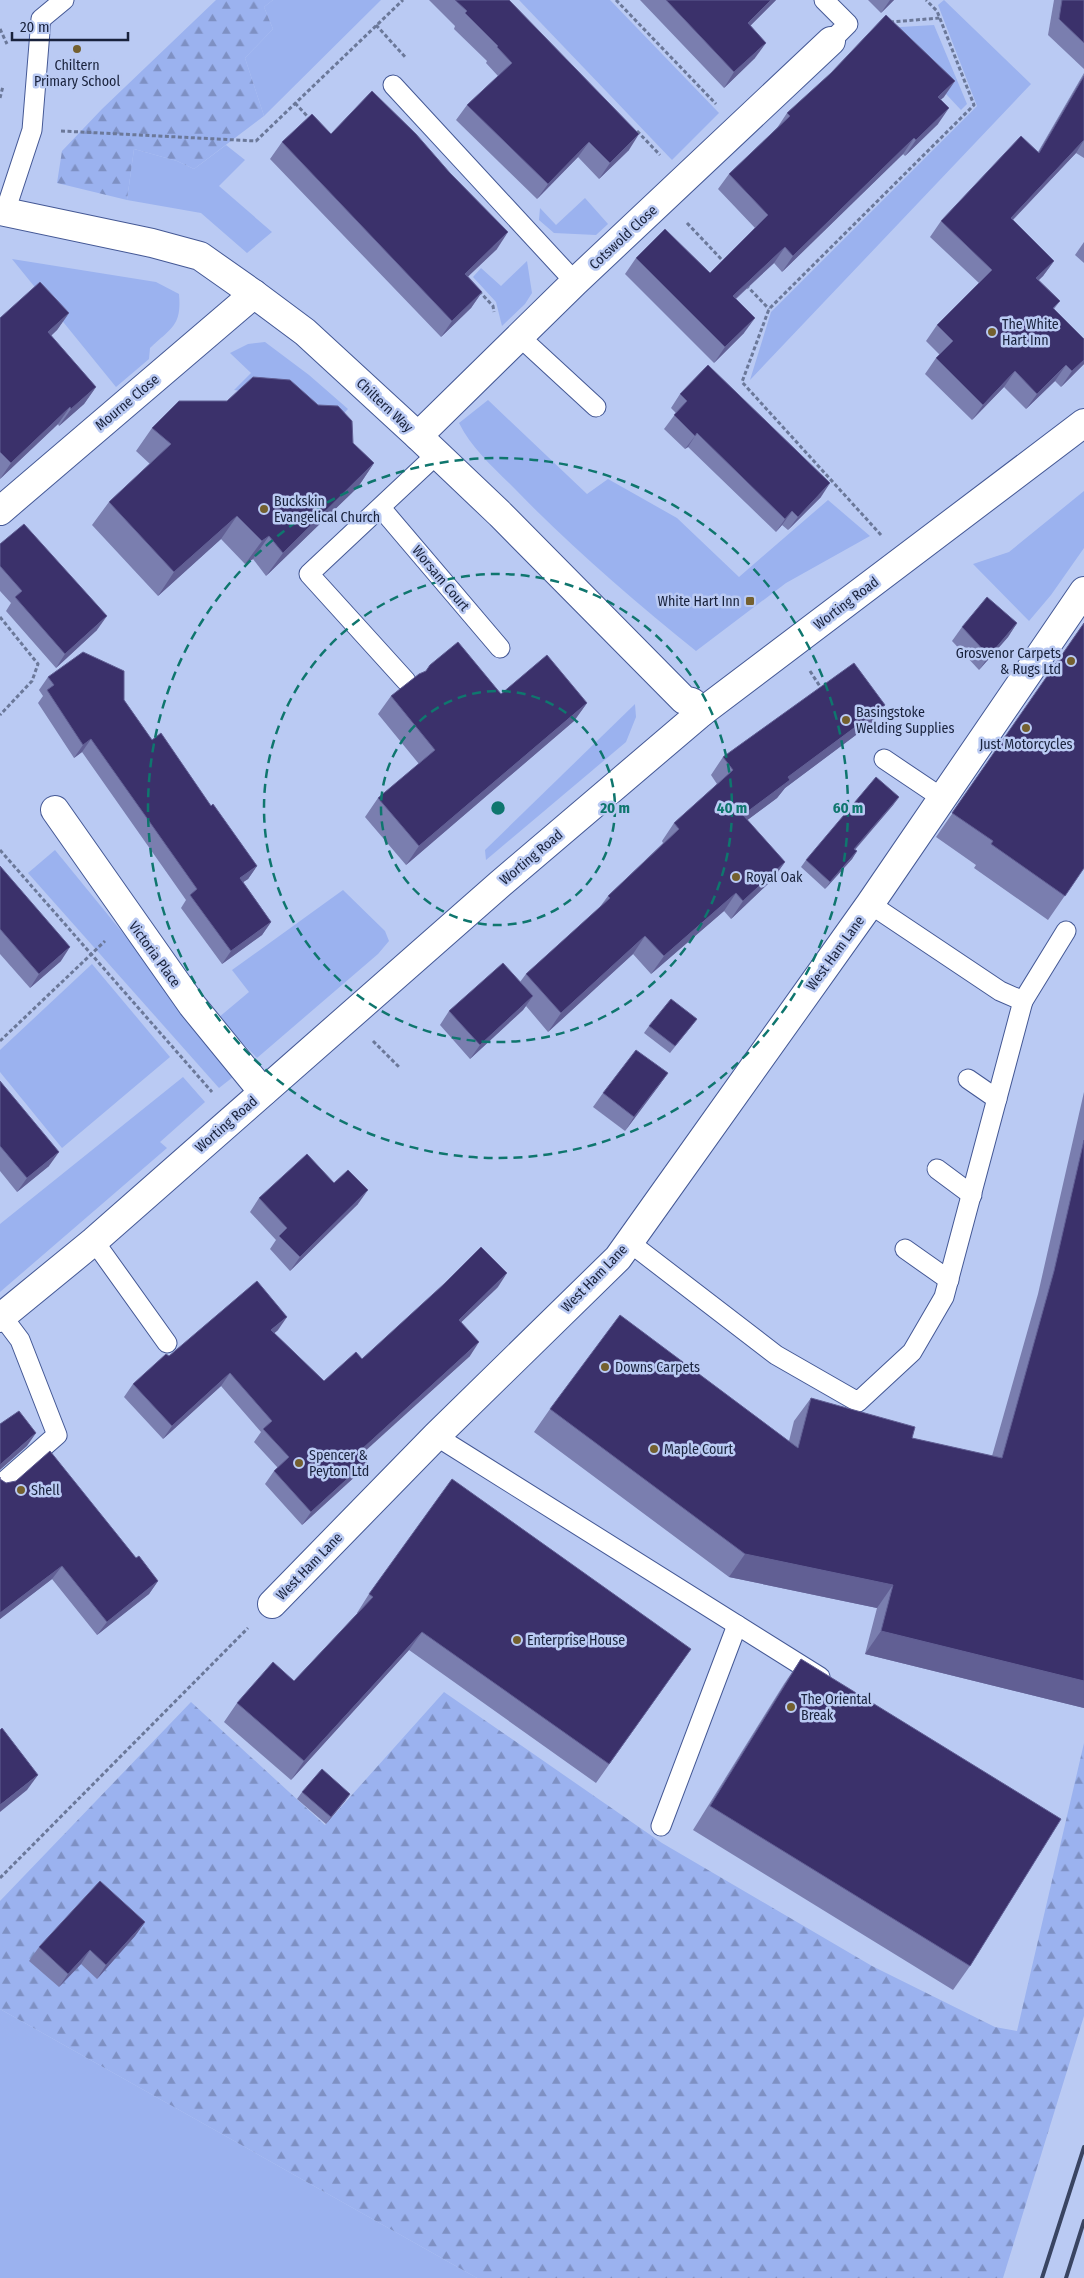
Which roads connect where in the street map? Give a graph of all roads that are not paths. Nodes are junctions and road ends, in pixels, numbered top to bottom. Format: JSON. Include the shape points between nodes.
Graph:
{"nodes":[{"id":1,"x":64,"y":0,"type":"edge"},
{"id":2,"x":824,"y":0,"type":"edge"},
{"id":3,"x":840,"y":33,"type":"joint"},
{"id":4,"x":393,"y":85,"type":"dead end"},
{"id":5,"x":3,"y":212,"type":"edge"},
{"id":6,"x":575,"y":282,"type":"junction"},
{"id":7,"x":254,"y":294,"type":"junction"},
{"id":8,"x":512,"y":344,"type":"junction"},
{"id":9,"x":596,"y":407,"type":"dead end"},
{"id":10,"x":1084,"y":423,"type":"edge"},
{"id":11,"x":418,"y":436,"type":"junction"},
{"id":12,"x":436,"y":455,"type":"junction"},
{"id":13,"x":381,"y":508,"type":"junction"},
{"id":14,"x":0,"y":511,"type":"edge"},
{"id":15,"x":1084,"y":591,"type":"edge"},
{"id":16,"x":500,"y":648,"type":"dead end"},
{"id":17,"x":406,"y":681,"type":"dead end"},
{"id":18,"x":702,"y":712,"type":"junction"},
{"id":19,"x":884,"y":759,"type":"dead end"},
{"id":20,"x":942,"y":798,"type":"junction"},
{"id":21,"x":55,"y":810,"type":"dead end"},
{"id":22,"x":870,"y":904,"type":"junction"},
{"id":23,"x":1066,"y":932,"type":"dead end"},
{"id":24,"x":1023,"y":1001,"type":"junction"},
{"id":25,"x":968,"y":1079,"type":"dead end"},
{"id":26,"x":263,"y":1092,"type":"junction"},
{"id":27,"x":998,"y":1099,"type":"junction"},
{"id":28,"x":937,"y":1169,"type":"dead end"},
{"id":29,"x":972,"y":1195,"type":"junction"},
{"id":30,"x":94,"y":1240,"type":"junction"},
{"id":31,"x":629,"y":1242,"type":"junction"},
{"id":32,"x":905,"y":1249,"type":"dead end"},
{"id":33,"x":949,"y":1280,"type":"junction"},
{"id":34,"x":1,"y":1317,"type":"edge"},
{"id":35,"x":166,"y":1343,"type":"dead end"},
{"id":36,"x":436,"y":1436,"type":"junction"},
{"id":37,"x":0,"y":1484,"type":"edge"},
{"id":38,"x":272,"y":1604,"type":"road end"},
{"id":39,"x":737,"y":1625,"type":"junction"},
{"id":40,"x":837,"y":1687,"type":"edge"},
{"id":41,"x":661,"y":1826,"type":"dead end"}],
"edges":[{"from":1,"to":5,"type":"lane","via":[[41,19],[32,130]]},
{"from":2,"to":3,"type":"lane"},
{"from":3,"to":6,"type":"street","name":"Cotswold Close"},
{"from":4,"to":6,"type":"lane"},
{"from":5,"to":7,"type":"street","name":"Chiltern Way","via":[[200,256]]},
{"from":6,"to":8,"type":"street","name":"Cotswold Close"},
{"from":7,"to":11,"type":"street","name":"Chiltern Way","via":[[305,332]]},
{"from":7,"to":14,"type":"street","name":"Mourne Close"},
{"from":8,"to":9,"type":"lane"},
{"from":8,"to":11,"type":"street","name":"Cotswold Close"},
{"from":10,"to":18,"type":"street","name":"Worting Road"},
{"from":11,"to":12,"type":"street","name":"Chiltern Way"},
{"from":12,"to":13,"type":"lane"},
{"from":12,"to":18,"type":"street","name":"Chiltern Way","via":[[500,514],[684,700],[692,702]]},
{"from":13,"to":16,"type":"lane","name":"Worsam Court"},
{"from":13,"to":17,"type":"lane","via":[[309,574]]},
{"from":15,"to":20,"type":"street","name":"West Ham Lane"},
{"from":18,"to":26,"type":"street","name":"Worting Road"},
{"from":19,"to":20,"type":"lane"},
{"from":20,"to":22,"type":"street","name":"West Ham Lane"},
{"from":21,"to":26,"type":"street","name":"Victoria Place","via":[[192,1005]]},
{"from":22,"to":24,"type":"lane","via":[[1000,991]]},
{"from":22,"to":31,"type":"street","name":"West Ham Lane"},
{"from":23,"to":24,"type":"lane"},
{"from":24,"to":27,"type":"lane"},
{"from":25,"to":27,"type":"lane"},
{"from":26,"to":30,"type":"street","name":"Worting Road"},
{"from":27,"to":29,"type":"lane"},
{"from":28,"to":29,"type":"lane"},
{"from":29,"to":33,"type":"lane"},
{"from":30,"to":34,"type":"street","name":"Worting Road"},
{"from":30,"to":35,"type":"lane"},
{"from":31,"to":33,"type":"lane","via":[[776,1355],[858,1402],[912,1352],[944,1297]]},
{"from":31,"to":36,"type":"street","name":"West Ham Lane","via":[[618,1258]]},
{"from":32,"to":33,"type":"lane"},
{"from":34,"to":37,"type":"lane","via":[[20,1340],[57,1435]]},
{"from":36,"to":38,"type":"street","name":"West Ham Lane"},
{"from":36,"to":39,"type":"lane"},
{"from":39,"to":40,"type":"lane"},
{"from":39,"to":41,"type":"lane"}]}
